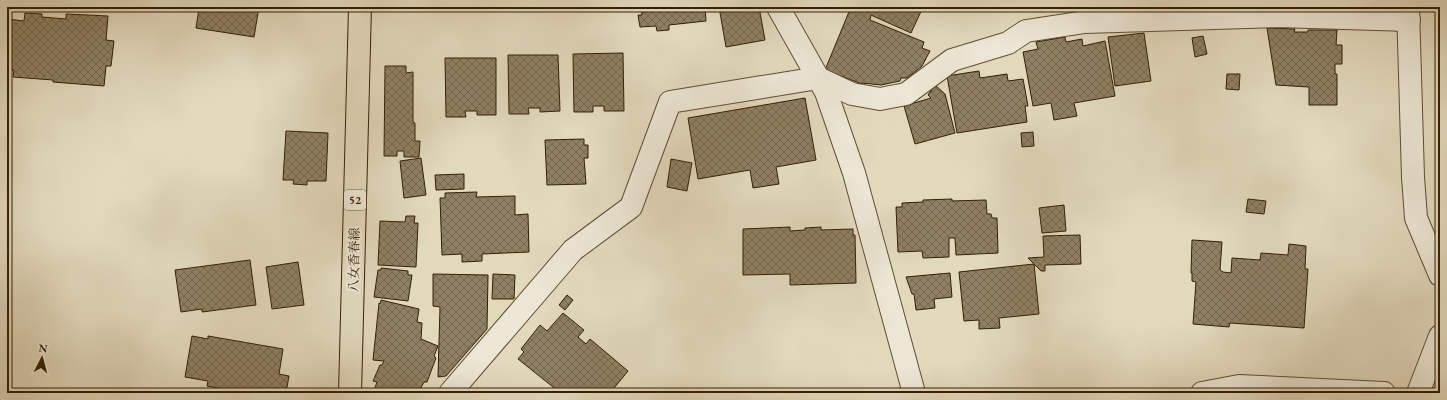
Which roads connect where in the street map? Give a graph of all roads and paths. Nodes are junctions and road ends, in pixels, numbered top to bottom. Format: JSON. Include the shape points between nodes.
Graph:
{"nodes":[{"id":1,"x":360,"y":7,"type":"edge"},
{"id":2,"x":778,"y":7,"type":"edge"},
{"id":3,"x":1409,"y":14,"type":"edge"},
{"id":4,"x":818,"y":78,"type":"junction"},
{"id":5,"x":1440,"y":275,"type":"edge"},
{"id":6,"x":1440,"y":336,"type":"edge"},
{"id":7,"x":350,"y":393,"type":"edge"},
{"id":8,"x":450,"y":393,"type":"edge"},
{"id":9,"x":914,"y":393,"type":"edge"},
{"id":10,"x":1202,"y":393,"type":"edge"},
{"id":11,"x":1384,"y":393,"type":"edge"},
{"id":12,"x":1418,"y":393,"type":"edge"}],
"edges":[{"from":1,"to":7,"type":"main road","name":"八女香春線","number":"52"},
{"from":2,"to":4,"type":"street"},
{"from":3,"to":4,"type":"street","via":[[1085,22],[1026,31],[1008,43],[952,60],[906,94],[880,99],[852,94]]},
{"from":3,"to":5,"type":"street","via":[[1416,218]]},
{"from":4,"to":8,"type":"street","via":[[670,102],[631,207],[573,250]]},
{"from":4,"to":9,"type":"street","via":[[826,92],[854,173]]},
{"from":6,"to":12,"type":"street"},
{"from":10,"to":11,"type":"street","via":[[1239,386]]}]}
